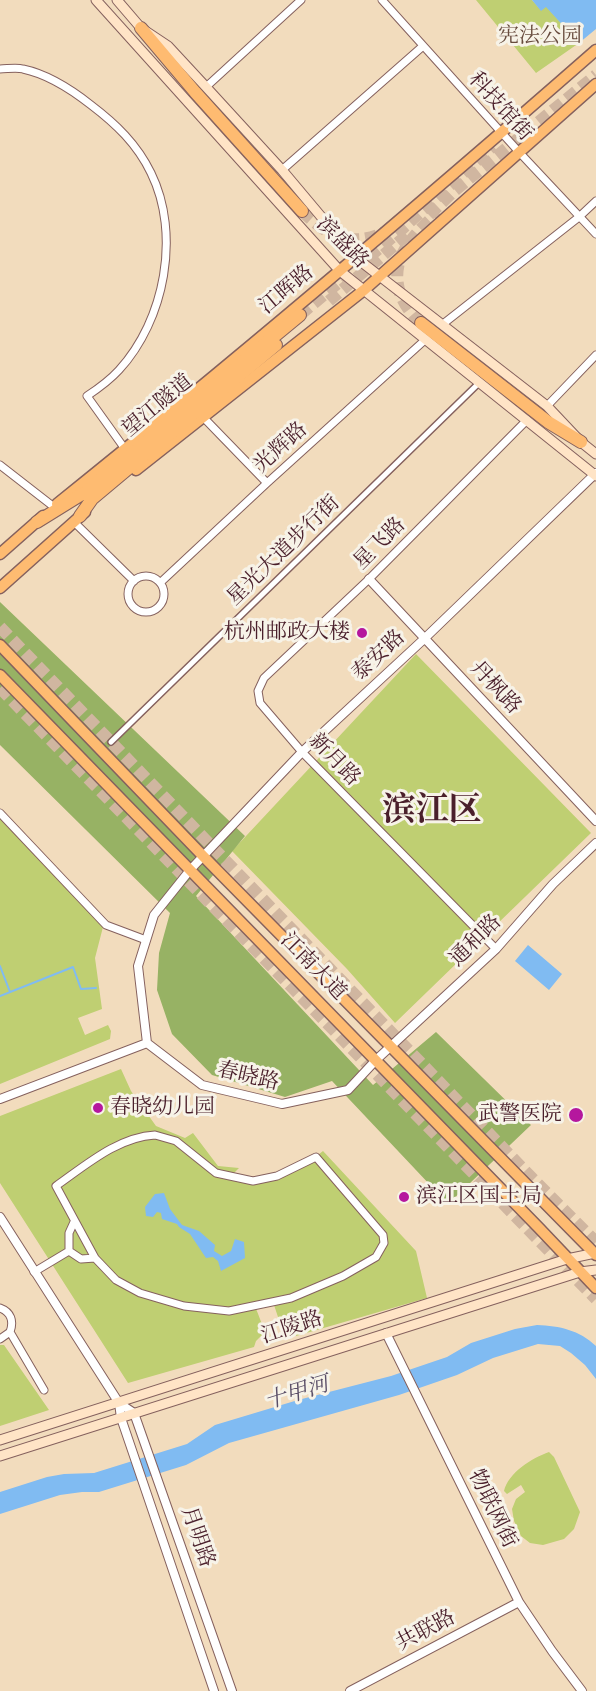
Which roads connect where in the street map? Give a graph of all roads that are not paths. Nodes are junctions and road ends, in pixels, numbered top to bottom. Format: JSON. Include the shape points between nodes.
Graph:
{"nodes":[{"id":1,"x":96,"y":0,"type":"edge"},
{"id":2,"x":117,"y":0,"type":"edge"},
{"id":3,"x":301,"y":0,"type":"edge"},
{"id":4,"x":382,"y":0,"type":"edge"},
{"id":5,"x":141,"y":28,"type":"junction"},
{"id":6,"x":423,"y":46,"type":"junction"},
{"id":7,"x":596,"y":50,"type":"edge"},
{"id":8,"x":0,"y":69,"type":"edge"},
{"id":9,"x":596,"y":84,"type":"edge"},
{"id":10,"x":206,"y":87,"type":"junction"},
{"id":11,"x":502,"y":132,"type":"junction"},
{"id":12,"x":519,"y":152,"type":"junction"},
{"id":13,"x":282,"y":170,"type":"junction"},
{"id":14,"x":596,"y":201,"type":"edge"},
{"id":15,"x":302,"y":212,"type":"tunnel mouth"},
{"id":16,"x":579,"y":217,"type":"junction"},
{"id":17,"x":596,"y":234,"type":"edge"},
{"id":18,"x":355,"y":257,"type":"junction"},
{"id":19,"x":340,"y":271,"type":"junction"},
{"id":20,"x":378,"y":277,"type":"junction"},
{"id":21,"x":364,"y":290,"type":"junction"},
{"id":22,"x":422,"y":323,"type":"tunnel mouth"},
{"id":23,"x":443,"y":324,"type":"junction"},
{"id":24,"x":426,"y":339,"type":"junction"},
{"id":25,"x":596,"y":355,"type":"edge"},
{"id":26,"x":480,"y":382,"type":"junction"},
{"id":27,"x":546,"y":406,"type":"junction"},
{"id":28,"x":202,"y":416,"type":"junction"},
{"id":29,"x":527,"y":420,"type":"junction"},
{"id":30,"x":581,"y":442,"type":"junction"},
{"id":31,"x":125,"y":449,"type":"junction"},
{"id":32,"x":596,"y":454,"type":"edge"},
{"id":33,"x":0,"y":465,"type":"edge"},
{"id":34,"x":595,"y":474,"type":"edge"},
{"id":35,"x":267,"y":483,"type":"junction"},
{"id":36,"x":54,"y":507,"type":"junction"},
{"id":37,"x":77,"y":519,"type":"junction"},
{"id":38,"x":37,"y":522,"type":"junction"},
{"id":39,"x":0,"y":554,"type":"edge"},
{"id":40,"x":369,"y":579,"type":"junction"},
{"id":41,"x":134,"y":581,"type":"junction"},
{"id":42,"x":161,"y":582,"type":"junction"},
{"id":43,"x":0,"y":588,"type":"edge"},
{"id":44,"x":424,"y":639,"type":"junction"},
{"id":45,"x":0,"y":645,"type":"edge"},
{"id":46,"x":0,"y":675,"type":"edge"},
{"id":47,"x":258,"y":691,"type":"joint"},
{"id":48,"x":111,"y":742,"type":"dead end"},
{"id":49,"x":302,"y":752,"type":"junction"},
{"id":50,"x":0,"y":813,"type":"edge"},
{"id":51,"x":596,"y":821,"type":"edge"},
{"id":52,"x":596,"y":843,"type":"edge"},
{"id":53,"x":203,"y":856,"type":"junction"},
{"id":54,"x":190,"y":870,"type":"junction"},
{"id":55,"x":146,"y":940,"type":"junction"},
{"id":56,"x":496,"y":949,"type":"junction"},
{"id":57,"x":147,"y":1043,"type":"junction"},
{"id":58,"x":390,"y":1048,"type":"junction"},
{"id":59,"x":376,"y":1060,"type":"junction"},
{"id":60,"x":0,"y":1099,"type":"edge"},
{"id":61,"x":0,"y":1217,"type":"edge"},
{"id":62,"x":75,"y":1222,"type":"junction"},
{"id":63,"x":69,"y":1251,"type":"junction"},
{"id":64,"x":595,"y":1254,"type":"edge"},
{"id":65,"x":95,"y":1258,"type":"junction"},
{"id":66,"x":567,"y":1259,"type":"junction"},
{"id":67,"x":596,"y":1270,"type":"edge"},
{"id":68,"x":34,"y":1272,"type":"junction"},
{"id":69,"x":580,"y":1272,"type":"junction"},
{"id":70,"x":596,"y":1288,"type":"edge"},
{"id":71,"x":0,"y":1308,"type":"edge"},
{"id":72,"x":10,"y":1332,"type":"junction"},
{"id":73,"x":386,"y":1333,"type":"junction"},
{"id":74,"x":0,"y":1339,"type":"edge"},
{"id":75,"x":44,"y":1390,"type":"dead end"},
{"id":76,"x":119,"y":1402,"type":"junction"},
{"id":77,"x":134,"y":1413,"type":"junction"},
{"id":78,"x":121,"y":1418,"type":"junction"},
{"id":79,"x":0,"y":1440,"type":"edge"},
{"id":80,"x":0,"y":1456,"type":"edge"},
{"id":81,"x":519,"y":1602,"type":"junction"},
{"id":82,"x":214,"y":1691,"type":"edge"},
{"id":83,"x":232,"y":1691,"type":"edge"},
{"id":84,"x":350,"y":1691,"type":"edge"},
{"id":85,"x":582,"y":1691,"type":"edge"}],
"edges":[{"from":1,"to":19,"type":"main road","name":"滨盛路"},
{"from":2,"to":5,"type":"main road","name":"滨盛路"},
{"from":3,"to":10,"type":"street"},
{"from":4,"to":6,"type":"street","name":"科技馆街"},
{"from":5,"to":10,"type":"main road","name":"滨盛路","via":[[168,46]]},
{"from":5,"to":15,"type":"highway"},
{"from":6,"to":11,"type":"street","name":"科技馆街"},
{"from":6,"to":13,"type":"street"},
{"from":7,"to":11,"type":"main road","name":"江晖路"},
{"from":8,"to":31,"type":"street","via":[[22,68],[61,84],[86,100],[135,146],[159,192],[168,235],[158,302],[120,369],[87,396]]},
{"from":9,"to":12,"type":"main road"},
{"from":10,"to":13,"type":"main road","name":"滨盛路"},
{"from":11,"to":12,"type":"street","name":"科技馆街"},
{"from":11,"to":18,"type":"main road","name":"江晖路"},
{"from":12,"to":16,"type":"street","name":"科技馆街"},
{"from":12,"to":20,"type":"main road"},
{"from":13,"to":18,"type":"main road","name":"滨盛路"},
{"from":14,"to":16,"type":"street"},
{"from":16,"to":17,"type":"street","name":"科技馆街"},
{"from":16,"to":23,"type":"street"},
{"from":18,"to":19,"type":"main road","name":"江晖路"},
{"from":18,"to":20,"type":"main road","name":"滨盛路"},
{"from":19,"to":21,"type":"main road","name":"滨盛路"},
{"from":19,"to":31,"type":"main road","name":"江晖路"},
{"from":20,"to":21,"type":"main road"},
{"from":20,"to":23,"type":"main road","name":"滨盛路"},
{"from":21,"to":24,"type":"main road","name":"滨盛路"},
{"from":21,"to":28,"type":"main road"},
{"from":22,"to":30,"type":"highway","via":[[548,422]]},
{"from":23,"to":27,"type":"main road","name":"滨盛路"},
{"from":24,"to":26,"type":"main road","name":"滨盛路"},
{"from":24,"to":35,"type":"street","name":"光辉路"},
{"from":25,"to":27,"type":"street"},
{"from":26,"to":29,"type":"main road","name":"滨盛路"},
{"from":26,"to":48,"type":"street","name":"星光大道步行街"},
{"from":27,"to":30,"type":"main road","name":"滨盛路"},
{"from":28,"to":35,"type":"street"},
{"from":28,"to":37,"type":"main road"},
{"from":29,"to":34,"type":"main road","name":"滨盛路"},
{"from":29,"to":40,"type":"street","name":"星飞路"},
{"from":30,"to":32,"type":"main road","name":"滨盛路"},
{"from":31,"to":36,"type":"main road","name":"江晖路"},
{"from":33,"to":36,"type":"street"},
{"from":34,"to":44,"type":"street","name":"泰安路"},
{"from":35,"to":42,"type":"street","name":"光辉路"},
{"from":36,"to":38,"type":"main road","name":"江晖路"},
{"from":37,"to":38,"type":"highway","name":"望江隧道","via":[[92,499],[302,318],[87,490]]},
{"from":37,"to":41,"type":"street"},
{"from":37,"to":43,"type":"main road"},
{"from":38,"to":39,"type":"main road","name":"江晖路"},
{"from":40,"to":44,"type":"street","name":"丹枫路"},
{"from":40,"to":47,"type":"street","name":"星飞路","via":[[264,678]]},
{"from":41,"to":42,"type":"street","via":[[144,575]]},
{"from":41,"to":42,"type":"street","via":[[128,596],[133,606],[143,612],[160,605],[165,594]]},
{"from":44,"to":49,"type":"street","name":"泰安路"},
{"from":44,"to":51,"type":"street","name":"丹枫路"},
{"from":45,"to":53,"type":"main road","name":"江南大道"},
{"from":46,"to":54,"type":"main road","name":"江南大道"},
{"from":47,"to":49,"type":"street","name":"新月路","via":[[260,703]]},
{"from":49,"to":53,"type":"street","name":"泰安路"},
{"from":49,"to":56,"type":"street","name":"新月路"},
{"from":50,"to":55,"type":"street","via":[[106,925]]},
{"from":52,"to":56,"type":"street","name":"通和路","via":[[553,884]]},
{"from":53,"to":54,"type":"street","name":"泰安路"},
{"from":53,"to":58,"type":"main road","name":"江南大道"},
{"from":54,"to":55,"type":"street","via":[[154,915]]},
{"from":54,"to":59,"type":"main road","name":"江南大道"},
{"from":55,"to":57,"type":"street","via":[[138,966]]},
{"from":56,"to":58,"type":"street","name":"通和路"},
{"from":57,"to":59,"type":"street","name":"春晓路","via":[[202,1085],[282,1104],[348,1090]]},
{"from":57,"to":60,"type":"street"},
{"from":58,"to":59,"type":"street","name":"通和路"},
{"from":58,"to":64,"type":"main road","name":"江南大道"},
{"from":59,"to":66,"type":"main road","name":"江南大道"},
{"from":61,"to":68,"type":"street","name":"月明路"},
{"from":62,"to":63,"type":"street","via":[[69,1233]]},
{"from":62,"to":65,"type":"street"},
{"from":62,"to":65,"type":"street","via":[[56,1186],[107,1151],[138,1136],[155,1135],[176,1141],[216,1173],[252,1181],[277,1176],[316,1157],[383,1235],[384,1243],[376,1257],[343,1276],[291,1298],[229,1311],[184,1306],[140,1293],[116,1280]]},
{"from":63,"to":65,"type":"street","via":[[81,1259]]},
{"from":63,"to":68,"type":"street"},
{"from":64,"to":66,"type":"main road","name":"江陵路"},
{"from":66,"to":69,"type":"main road","name":"江南大道"},
{"from":66,"to":76,"type":"main road","name":"江陵路"},
{"from":67,"to":69,"type":"main road","name":"江陵路"},
{"from":68,"to":76,"type":"street","name":"月明路"},
{"from":69,"to":70,"type":"main road","name":"江南大道"},
{"from":69,"to":73,"type":"main road","name":"江陵路"},
{"from":71,"to":72,"type":"street","via":[[11,1316]]},
{"from":72,"to":74,"type":"street"},
{"from":72,"to":75,"type":"street"},
{"from":73,"to":77,"type":"main road","name":"江陵路"},
{"from":73,"to":81,"type":"street","name":"物联网街"},
{"from":76,"to":77,"type":"street","name":"月明路"},
{"from":76,"to":78,"type":"street","name":"月明路"},
{"from":76,"to":79,"type":"main road","name":"江陵路"},
{"from":77,"to":78,"type":"main road","name":"江陵路"},
{"from":77,"to":83,"type":"street","name":"月明路"},
{"from":78,"to":80,"type":"main road","name":"江陵路"},
{"from":78,"to":82,"type":"street","name":"月明路"},
{"from":81,"to":84,"type":"street","name":"共联路"},
{"from":81,"to":85,"type":"street","name":"物联网街"}]}
